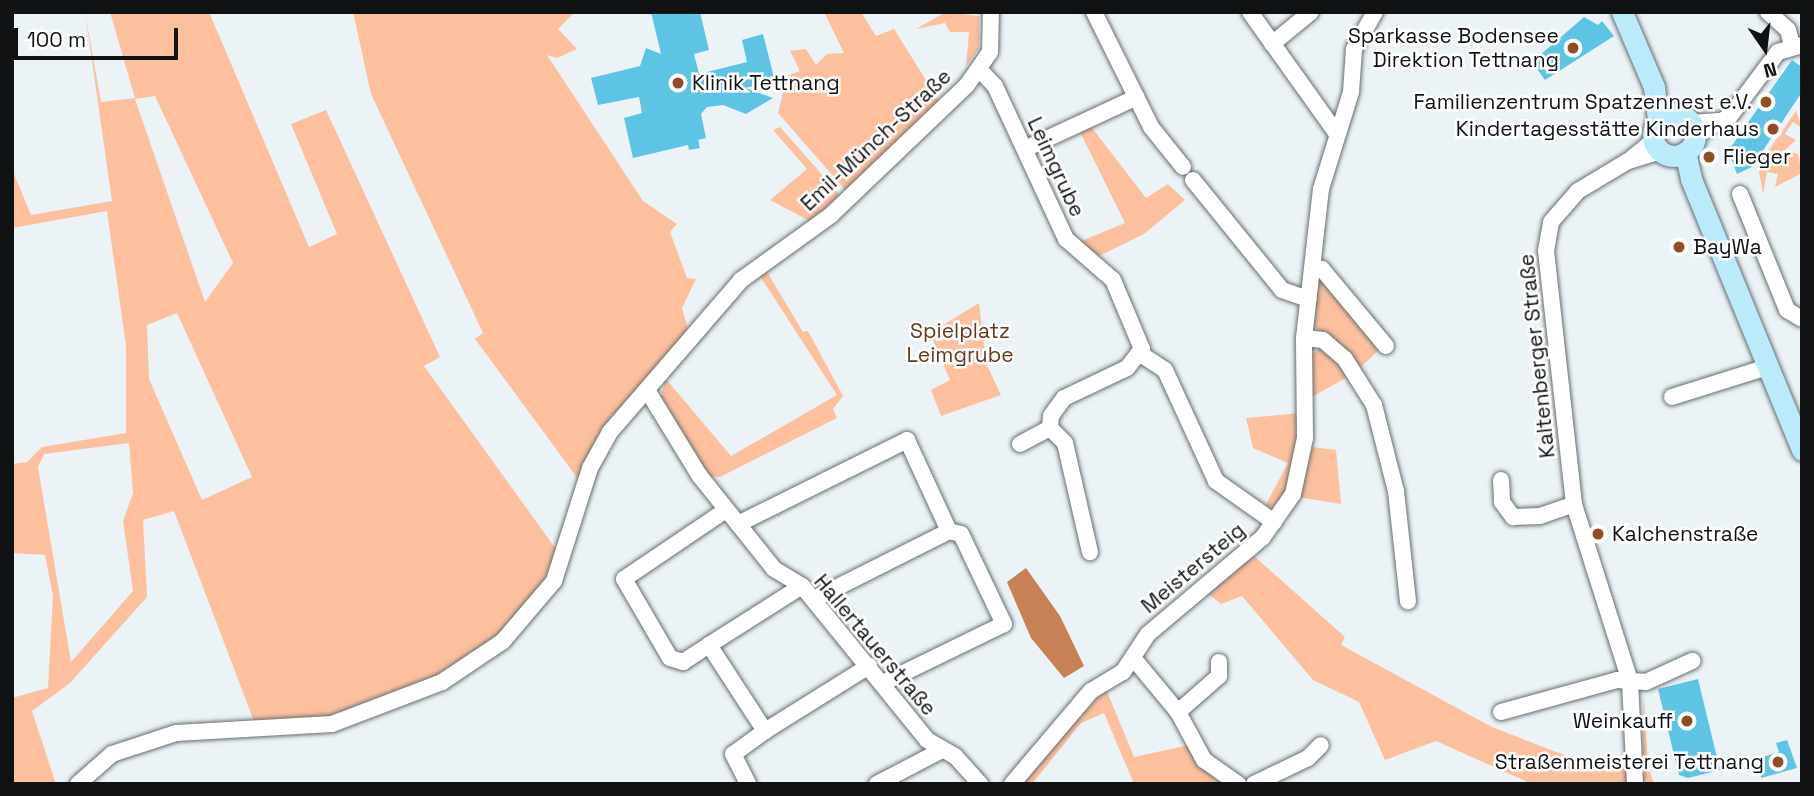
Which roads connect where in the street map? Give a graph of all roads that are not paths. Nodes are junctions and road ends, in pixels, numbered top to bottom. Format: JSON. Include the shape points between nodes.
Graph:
{"nodes":[{"id":1,"x":991,"y":12,"type":"edge"},
{"id":2,"x":1094,"y":12,"type":"edge"},
{"id":3,"x":1250,"y":12,"type":"edge"},
{"id":4,"x":1311,"y":12,"type":"edge"},
{"id":5,"x":1375,"y":12,"type":"edge"},
{"id":6,"x":1622,"y":12,"type":"edge"},
{"id":7,"x":1768,"y":12,"type":"edge"},
{"id":8,"x":1272,"y":44,"type":"junction"},
{"id":9,"x":1797,"y":45,"type":"edge"},
{"id":10,"x":980,"y":69,"type":"junction"},
{"id":11,"x":1137,"y":97,"type":"junction"},
{"id":12,"x":1337,"y":134,"type":"junction"},
{"id":13,"x":1674,"y":137,"type":"junction"},
{"id":14,"x":1025,"y":149,"type":"junction"},
{"id":15,"x":1740,"y":194,"type":"dead end"},
{"id":16,"x":1313,"y":268,"type":"junction"},
{"id":17,"x":1308,"y":299,"type":"junction"},
{"id":18,"x":1802,"y":319,"type":"edge"},
{"id":19,"x":1304,"y":338,"type":"junction"},
{"id":20,"x":1386,"y":346,"type":"dead end"},
{"id":21,"x":1142,"y":355,"type":"junction"},
{"id":22,"x":1767,"y":367,"type":"junction"},
{"id":23,"x":646,"y":390,"type":"junction"},
{"id":24,"x":1672,"y":397,"type":"dead end"},
{"id":25,"x":1794,"y":413,"type":"edge"},
{"id":26,"x":1050,"y":428,"type":"junction"},
{"id":27,"x":1020,"y":444,"type":"dead end"},
{"id":28,"x":1802,"y":450,"type":"edge"},
{"id":29,"x":1501,"y":480,"type":"dead end"},
{"id":30,"x":1573,"y":504,"type":"junction"},
{"id":31,"x":726,"y":510,"type":"junction"},
{"id":32,"x":1274,"y":522,"type":"junction"},
{"id":33,"x":738,"y":524,"type":"junction"},
{"id":34,"x":949,"y":531,"type":"junction"},
{"id":35,"x":1090,"y":552,"type":"dead end"},
{"id":36,"x":802,"y":586,"type":"junction"},
{"id":37,"x":814,"y":599,"type":"junction"},
{"id":38,"x":1408,"y":601,"type":"dead end"},
{"id":39,"x":709,"y":645,"type":"junction"},
{"id":40,"x":1134,"y":659,"type":"junction"},
{"id":41,"x":1692,"y":661,"type":"dead end"},
{"id":42,"x":1219,"y":662,"type":"dead end"},
{"id":43,"x":869,"y":666,"type":"junction"},
{"id":44,"x":1630,"y":681,"type":"junction"},
{"id":45,"x":883,"y":683,"type":"junction"},
{"id":46,"x":1178,"y":712,"type":"junction"},
{"id":47,"x":1501,"y":712,"type":"dead end"},
{"id":48,"x":765,"y":731,"type":"junction"},
{"id":49,"x":1321,"y":745,"type":"dead end"},
{"id":50,"x":942,"y":750,"type":"junction"},
{"id":51,"x":78,"y":784,"type":"edge"},
{"id":52,"x":748,"y":784,"type":"edge"},
{"id":53,"x":877,"y":784,"type":"edge"},
{"id":54,"x":980,"y":784,"type":"edge"},
{"id":55,"x":1012,"y":784,"type":"edge"},
{"id":56,"x":1238,"y":784,"type":"edge"},
{"id":57,"x":1254,"y":784,"type":"edge"},
{"id":58,"x":1635,"y":784,"type":"edge"}],
"edges":[{"from":1,"to":10,"type":"street","name":"Emil-Münch-Straße","via":[[994,39]]},
{"from":2,"to":11,"type":"street"},
{"from":3,"to":8,"type":"street"},
{"from":4,"to":8,"type":"street"},
{"from":5,"to":12,"type":"street","name":"Meistersteig","via":[[1354,49],[1351,92]]},
{"from":6,"to":13,"type":"main road"},
{"from":7,"to":9,"type":"street"},
{"from":8,"to":12,"type":"street"},
{"from":9,"to":13,"type":"street","name":"Kaltenberger Straße","via":[[1778,52],[1721,121]]},
{"from":10,"to":14,"type":"street","name":"Leimgrube","via":[[995,86]]},
{"from":10,"to":23,"type":"street","name":"Emil-Münch-Straße","via":[[848,200],[741,280]]},
{"from":11,"to":14,"type":"street"},
{"from":11,"to":17,"type":"street","via":[[1158,139],[1282,290]]},
{"from":12,"to":16,"type":"street","name":"Meistersteig","via":[[1321,189]]},
{"from":13,"to":22,"type":"main road"},
{"from":13,"to":30,"type":"street","name":"Kaltenberger Straße","via":[[1578,191],[1548,230]]},
{"from":14,"to":21,"type":"street","name":"Leimgrube","via":[[1066,239],[1113,281]]},
{"from":15,"to":18,"type":"street","via":[[1787,310]]},
{"from":16,"to":17,"type":"street","name":"Meistersteig"},
{"from":16,"to":20,"type":"street","via":[[1322,269]]},
{"from":17,"to":19,"type":"street","name":"Meistersteig"},
{"from":19,"to":32,"type":"street","name":"Meistersteig","via":[[1301,468],[1293,494]]},
{"from":19,"to":38,"type":"street","via":[[1332,346],[1358,373],[1374,405],[1396,491]]},
{"from":21,"to":26,"type":"street","via":[[1127,368],[1064,398],[1051,416]]},
{"from":21,"to":32,"type":"street","via":[[1165,370],[1216,481]]},
{"from":22,"to":24,"type":"street"},
{"from":22,"to":25,"type":"main road"},
{"from":23,"to":31,"type":"street","name":"Hallertauerstraße"},
{"from":23,"to":51,"type":"street","name":"Emil-Münch-Straße","via":[[610,432],[590,468],[554,581],[518,627],[473,664],[415,695],[332,724],[214,728],[149,740],[112,754]]},
{"from":25,"to":28,"type":"main road"},
{"from":26,"to":27,"type":"street"},
{"from":26,"to":35,"type":"street","via":[[1065,443]]},
{"from":29,"to":30,"type":"street","via":[[1502,502],[1513,517],[1540,516]]},
{"from":30,"to":44,"type":"street","name":"Kaltenberger Straße"},
{"from":31,"to":33,"type":"street","name":"Hallertauerstraße"},
{"from":31,"to":39,"type":"street","via":[[624,579],[674,661],[683,662]]},
{"from":32,"to":40,"type":"street","name":"Meistersteig","via":[[1147,634]]},
{"from":33,"to":34,"type":"street","via":[[907,440]]},
{"from":33,"to":36,"type":"street","name":"Hallertauerstraße","via":[[774,569]]},
{"from":34,"to":37,"type":"street"},
{"from":34,"to":45,"type":"street","via":[[961,534],[1004,624]]},
{"from":36,"to":37,"type":"street","name":"Hallertauerstraße"},
{"from":36,"to":39,"type":"street"},
{"from":37,"to":43,"type":"street","name":"Hallertauerstraße"},
{"from":39,"to":48,"type":"street"},
{"from":40,"to":46,"type":"street"},
{"from":40,"to":55,"type":"street","name":"Meistersteig","via":[[1091,691]]},
{"from":41,"to":44,"type":"street","via":[[1653,680]]},
{"from":42,"to":46,"type":"street","via":[[1219,676]]},
{"from":43,"to":45,"type":"street","name":"Hallertauerstraße"},
{"from":43,"to":48,"type":"street"},
{"from":44,"to":47,"type":"street"},
{"from":44,"to":58,"type":"street","name":"Kaltenberger Straße"},
{"from":45,"to":50,"type":"street","name":"Hallertauerstraße","via":[[927,740]]},
{"from":46,"to":56,"type":"street","via":[[1204,760]]},
{"from":48,"to":52,"type":"street","via":[[733,754]]},
{"from":49,"to":57,"type":"street","via":[[1308,758]]},
{"from":50,"to":53,"type":"street"},
{"from":50,"to":54,"type":"street","name":"Hallertauerstraße"}]}
